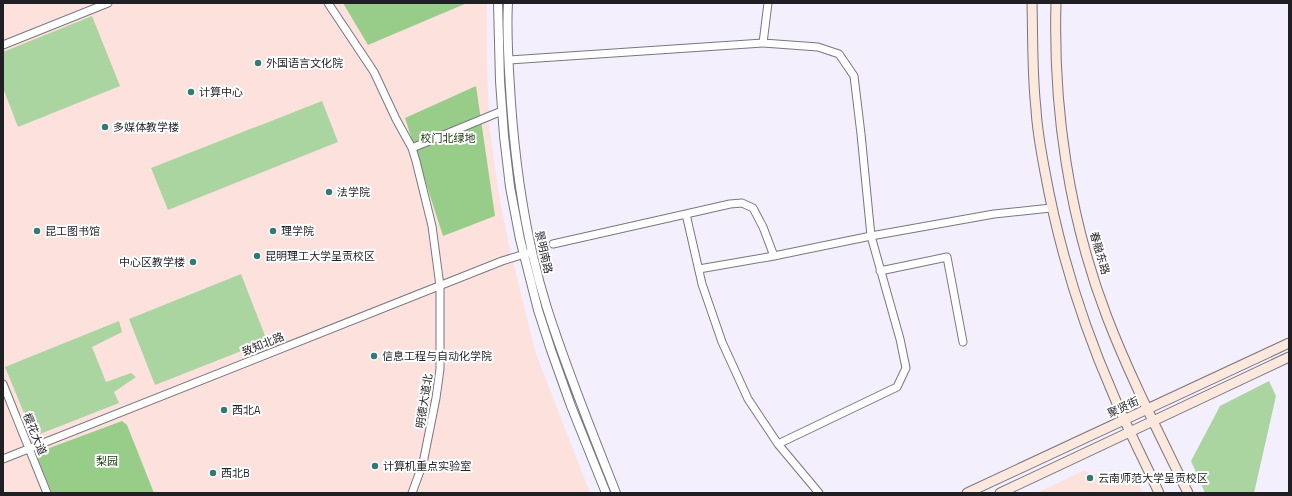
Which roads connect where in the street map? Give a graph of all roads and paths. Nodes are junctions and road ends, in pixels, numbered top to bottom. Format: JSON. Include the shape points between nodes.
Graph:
{"nodes":[{"id":1,"x":108,"y":3,"type":"edge"},
{"id":2,"x":328,"y":3,"type":"edge"},
{"id":3,"x":498,"y":3,"type":"edge"},
{"id":4,"x":508,"y":3,"type":"edge"},
{"id":5,"x":768,"y":3,"type":"edge"},
{"id":6,"x":1032,"y":3,"type":"edge"},
{"id":7,"x":1056,"y":3,"type":"edge"},
{"id":8,"x":763,"y":43,"type":"junction"},
{"id":9,"x":3,"y":45,"type":"edge"},
{"id":10,"x":509,"y":60,"type":"junction"},
{"id":11,"x":502,"y":111,"type":"junction"},
{"id":12,"x":412,"y":148,"type":"junction"},
{"id":13,"x":1052,"y":208,"type":"junction"},
{"id":14,"x":686,"y":214,"type":"junction"},
{"id":15,"x":871,"y":236,"type":"junction"},
{"id":16,"x":553,"y":244,"type":"dead end"},
{"id":17,"x":532,"y":252,"type":"junction"},
{"id":18,"x":523,"y":255,"type":"junction"},
{"id":19,"x":774,"y":256,"type":"junction"},
{"id":20,"x":699,"y":269,"type":"junction"},
{"id":21,"x":880,"y":271,"type":"junction"},
{"id":22,"x":440,"y":286,"type":"junction"},
{"id":23,"x":963,"y":342,"type":"dead end"},
{"id":24,"x":1289,"y":342,"type":"edge"},
{"id":25,"x":1289,"y":357,"type":"edge"},
{"id":26,"x":3,"y":384,"type":"edge"},
{"id":27,"x":1148,"y":408,"type":"junction"},
{"id":28,"x":1124,"y":419,"type":"junction"},
{"id":29,"x":1153,"y":420,"type":"junction"},
{"id":30,"x":1130,"y":431,"type":"junction"},
{"id":31,"x":778,"y":444,"type":"junction"},
{"id":32,"x":29,"y":448,"type":"junction"},
{"id":33,"x":3,"y":459,"type":"edge"},
{"id":34,"x":47,"y":493,"type":"edge"},
{"id":35,"x":412,"y":493,"type":"edge"},
{"id":36,"x":606,"y":493,"type":"edge"},
{"id":37,"x":616,"y":493,"type":"edge"},
{"id":38,"x":820,"y":493,"type":"edge"},
{"id":39,"x":967,"y":493,"type":"edge"},
{"id":40,"x":1000,"y":493,"type":"edge"},
{"id":41,"x":1159,"y":493,"type":"edge"},
{"id":42,"x":1188,"y":493,"type":"edge"}],
"edges":[{"from":1,"to":9,"type":"street"},
{"from":2,"to":12,"type":"street","name":"明德大道北","via":[[374,72]]},
{"from":3,"to":11,"type":"street","name":"景明南路"},
{"from":4,"to":10,"type":"street","name":"景明南路"},
{"from":5,"to":8,"type":"street"},
{"from":6,"to":13,"type":"main road","via":[[1036,109]]},
{"from":7,"to":27,"type":"main road","name":"春融东路","via":[[1055,47],[1059,103],[1064,150],[1074,202],[1087,256],[1107,317]]},
{"from":8,"to":10,"type":"street"},
{"from":8,"to":15,"type":"street","via":[[818,47],[839,54],[854,76]]},
{"from":10,"to":17,"type":"street","name":"景明南路","via":[[519,185]]},
{"from":11,"to":12,"type":"street"},
{"from":11,"to":18,"type":"street","name":"景明南路","via":[[510,187]]},
{"from":12,"to":22,"type":"street","name":"明德大道北","via":[[432,226]]},
{"from":13,"to":15,"type":"street","via":[[994,214]]},
{"from":13,"to":28,"type":"main road","via":[[1076,297]]},
{"from":14,"to":16,"type":"street"},
{"from":14,"to":19,"type":"street","via":[[730,204],[742,203],[753,208]]},
{"from":14,"to":20,"type":"street"},
{"from":15,"to":19,"type":"street"},
{"from":15,"to":21,"type":"street"},
{"from":17,"to":18,"type":"street","name":"致知北路"},
{"from":17,"to":37,"type":"street","name":"景明南路","via":[[560,347]]},
{"from":18,"to":22,"type":"street","name":"致知北路"},
{"from":18,"to":36,"type":"street","name":"景明南路","via":[[550,350]]},
{"from":19,"to":20,"type":"street"},
{"from":20,"to":31,"type":"street","via":[[722,342],[744,392]]},
{"from":21,"to":23,"type":"street","via":[[947,257]]},
{"from":21,"to":31,"type":"street","via":[[906,368],[897,387]]},
{"from":22,"to":32,"type":"street","name":"致知北路"},
{"from":22,"to":35,"type":"street","name":"明德大道北","via":[[440,370],[426,450]]},
{"from":24,"to":27,"type":"main road","name":"聚贤街"},
{"from":25,"to":29,"type":"main road"},
{"from":26,"to":32,"type":"street","name":"樱花大道"},
{"from":27,"to":28,"type":"main road","name":"聚贤街"},
{"from":27,"to":29,"type":"main road","name":"春融东路"},
{"from":28,"to":30,"type":"main road"},
{"from":28,"to":39,"type":"main road","name":"聚贤街"},
{"from":29,"to":30,"type":"main road"},
{"from":29,"to":42,"type":"main road","name":"春融东路"},
{"from":30,"to":40,"type":"main road"},
{"from":30,"to":41,"type":"main road"},
{"from":31,"to":38,"type":"street"},
{"from":32,"to":33,"type":"street","name":"致知北路"},
{"from":32,"to":34,"type":"street","name":"樱花大道"}]}
